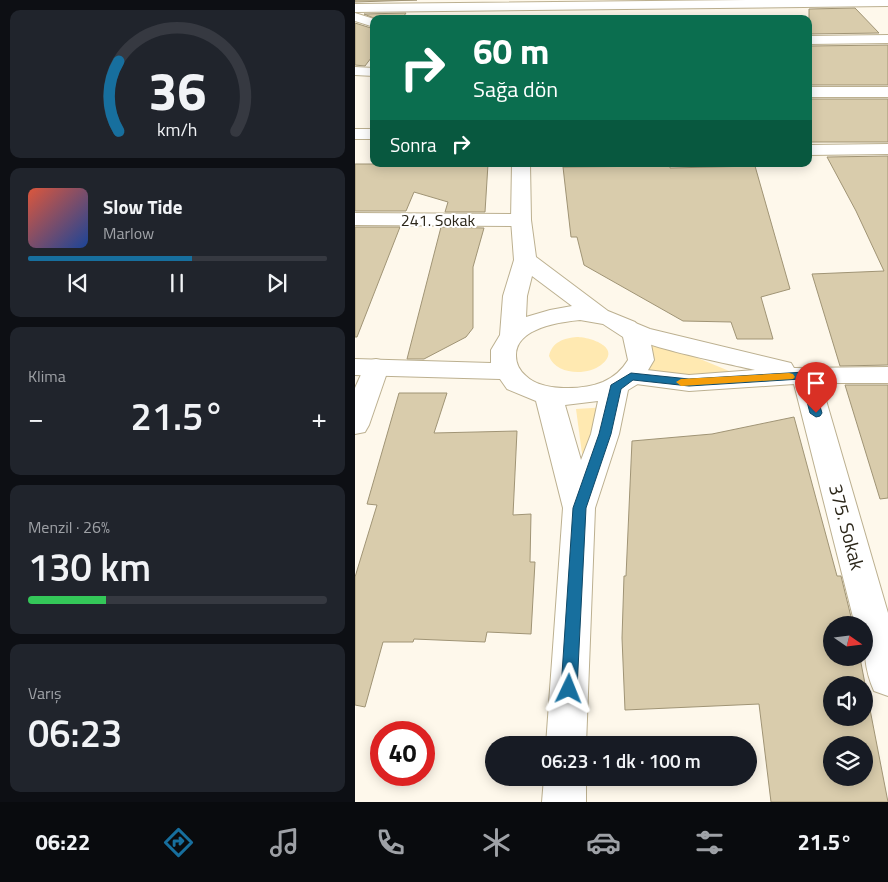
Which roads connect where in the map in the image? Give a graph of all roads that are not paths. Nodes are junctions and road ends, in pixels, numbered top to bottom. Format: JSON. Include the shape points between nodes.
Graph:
{"nodes":[{"id":1,"x":888,"y":2,"type":"edge"},
{"id":2,"x":355,"y":8,"type":"edge"},
{"id":3,"x":355,"y":17,"type":"edge"},
{"id":4,"x":370,"y":22,"type":"edge"},
{"id":5,"x":888,"y":39,"type":"edge"},
{"id":6,"x":812,"y":40,"type":"edge"},
{"id":7,"x":355,"y":71,"type":"edge"},
{"id":8,"x":370,"y":72,"type":"edge"},
{"id":9,"x":812,"y":92,"type":"edge"},
{"id":10,"x":888,"y":92,"type":"edge"},
{"id":11,"x":355,"y":134,"type":"edge"},
{"id":12,"x":370,"y":134,"type":"edge"},
{"id":13,"x":888,"y":149,"type":"edge"},
{"id":14,"x":812,"y":150,"type":"edge"},
{"id":15,"x":521,"y":167,"type":"edge"},
{"id":16,"x":355,"y":219,"type":"edge"},
{"id":17,"x":521,"y":220,"type":"junction"},
{"id":18,"x":525,"y":260,"type":"junction"},
{"id":19,"x":610,"y":320,"type":"junction"},
{"id":20,"x":513,"y":335,"type":"junction"},
{"id":21,"x":365,"y":367,"type":"edge"},
{"id":22,"x":506,"y":371,"type":"junction"},
{"id":23,"x":888,"y":375,"type":"edge"},
{"id":24,"x":805,"y":376,"type":"junction"},
{"id":25,"x":623,"y":382,"type":"junction"},
{"id":26,"x":548,"y":395,"type":"junction"},
{"id":27,"x":355,"y":425,"type":"edge"},
{"id":28,"x":579,"y":508,"type":"junction"},
{"id":29,"x":888,"y":679,"type":"edge"},
{"id":30,"x":566,"y":736,"type":"edge"},
{"id":31,"x":565,"y":786,"type":"edge"},
{"id":32,"x":564,"y":802,"type":"edge"}],
"edges":[{"from":1,"to":2,"type":"street"},
{"from":3,"to":4,"type":"street"},
{"from":5,"to":6,"type":"street"},
{"from":7,"to":8,"type":"street"},
{"from":9,"to":10,"type":"street"},
{"from":11,"to":12,"type":"street"},
{"from":13,"to":14,"type":"street"},
{"from":15,"to":17,"type":"street"},
{"from":16,"to":17,"type":"street","name":"241. Sokak"},
{"from":17,"to":18,"type":"street"},
{"from":18,"to":19,"type":"street"},
{"from":18,"to":20,"type":"street","via":[[515,296]]},
{"from":19,"to":20,"type":"street","via":[[580,313],[560,314],[541,318]]},
{"from":19,"to":24,"type":"street","via":[[641,334]]},
{"from":19,"to":25,"type":"street","via":[[635,335],[641,348],[640,363]]},
{"from":20,"to":22,"type":"street","via":[[505,346],[502,359]]},
{"from":21,"to":22,"type":"street"},
{"from":21,"to":27,"type":"street"},
{"from":22,"to":26,"type":"street","via":[[516,382]]},
{"from":23,"to":24,"type":"street"},
{"from":24,"to":25,"type":"street","via":[[689,383]]},
{"from":24,"to":29,"type":"street","name":"375. Sokak"},
{"from":25,"to":26,"type":"street","via":[[593,394],[571,397]]},
{"from":25,"to":28,"type":"street"},
{"from":26,"to":28,"type":"street"},
{"from":28,"to":30,"type":"street"},
{"from":31,"to":32,"type":"street"}]}
